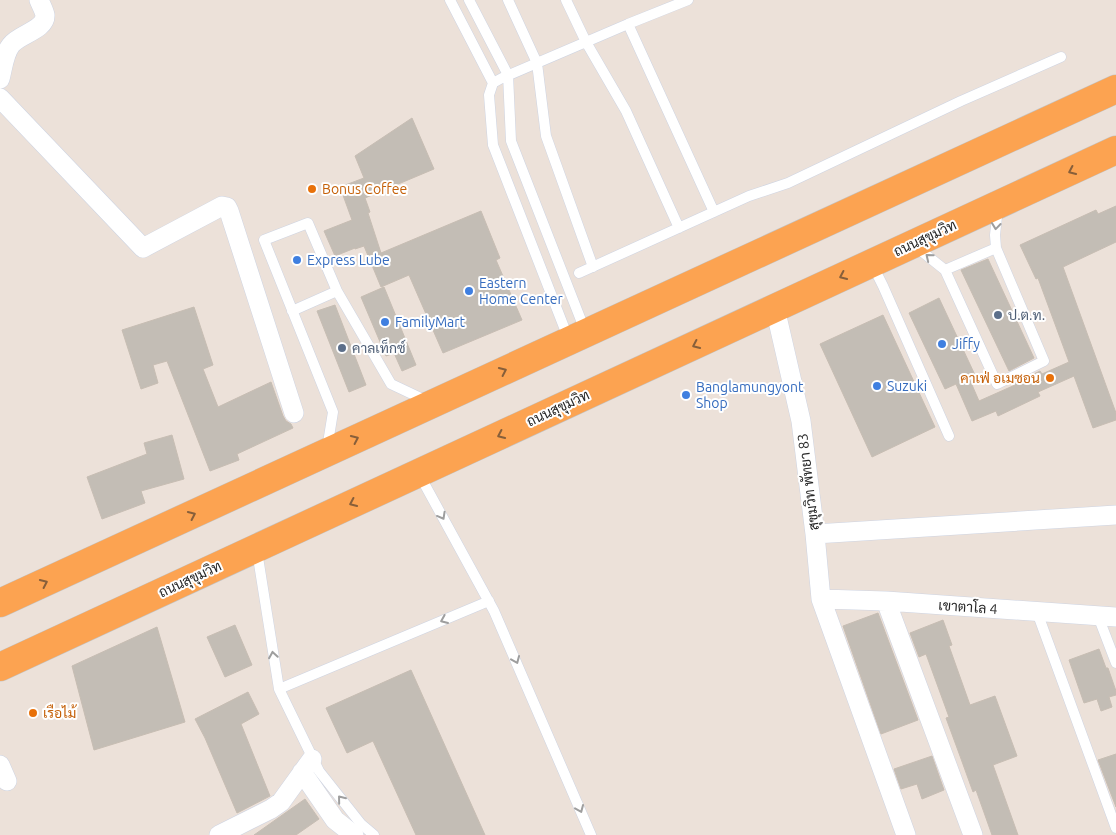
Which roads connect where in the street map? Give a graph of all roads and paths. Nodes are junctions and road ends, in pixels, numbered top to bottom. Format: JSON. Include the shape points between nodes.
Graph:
{"nodes":[{"id":1,"x":39,"y":0,"type":"edge"},
{"id":2,"x":450,"y":0,"type":"edge"},
{"id":3,"x":469,"y":0,"type":"edge"},
{"id":4,"x":508,"y":0,"type":"edge"},
{"id":5,"x":566,"y":0,"type":"edge"},
{"id":6,"x":688,"y":0,"type":"edge"},
{"id":7,"x":628,"y":24,"type":"junction"},
{"id":8,"x":586,"y":42,"type":"junction"},
{"id":9,"x":1061,"y":57,"type":"dead end"},
{"id":10,"x":537,"y":63,"type":"junction"},
{"id":11,"x":508,"y":76,"type":"junction"},
{"id":12,"x":0,"y":79,"type":"edge"},
{"id":13,"x":493,"y":84,"type":"junction"},
{"id":14,"x":1116,"y":89,"type":"edge"},
{"id":15,"x":0,"y":98,"type":"edge"},
{"id":16,"x":1116,"y":150,"type":"edge"},
{"id":17,"x":998,"y":204,"type":"junction"},
{"id":18,"x":714,"y":212,"type":"junction"},
{"id":19,"x":679,"y":228,"type":"junction"},
{"id":20,"x":913,"y":244,"type":"junction"},
{"id":21,"x":996,"y":248,"type":"junction"},
{"id":22,"x":871,"y":263,"type":"junction"},
{"id":23,"x":593,"y":267,"type":"junction"},
{"id":24,"x":945,"y":270,"type":"junction"},
{"id":25,"x":579,"y":273,"type":"dead end"},
{"id":26,"x":337,"y":292,"type":"junction"},
{"id":27,"x":776,"y":308,"type":"junction"},
{"id":28,"x":292,"y":311,"type":"junction"},
{"id":29,"x":578,"y":337,"type":"junction"},
{"id":30,"x":432,"y":404,"type":"junction"},
{"id":31,"x":294,"y":413,"type":"dead end"},
{"id":32,"x":949,"y":436,"type":"dead end"},
{"id":33,"x":326,"y":453,"type":"junction"},
{"id":34,"x":419,"y":473,"type":"junction"},
{"id":35,"x":1116,"y":515,"type":"edge"},
{"id":36,"x":815,"y":534,"type":"junction"},
{"id":37,"x":256,"y":548,"type":"junction"},
{"id":38,"x":821,"y":598,"type":"junction"},
{"id":39,"x":489,"y":601,"type":"junction"},
{"id":40,"x":886,"y":601,"type":"junction"},
{"id":41,"x":0,"y":603,"type":"edge"},
{"id":42,"x":1037,"y":612,"type":"junction"},
{"id":43,"x":1107,"y":617,"type":"edge"},
{"id":44,"x":1116,"y":663,"type":"edge"},
{"id":45,"x":0,"y":667,"type":"edge"},
{"id":46,"x":278,"y":689,"type":"junction"},
{"id":47,"x":307,"y":765,"type":"junction"},
{"id":48,"x":1116,"y":828,"type":"edge"},
{"id":49,"x":219,"y":835,"type":"edge"},
{"id":50,"x":354,"y":835,"type":"edge"},
{"id":51,"x":374,"y":835,"type":"edge"},
{"id":52,"x":591,"y":835,"type":"edge"},
{"id":53,"x":906,"y":835,"type":"edge"},
{"id":54,"x":974,"y":835,"type":"edge"}],
"edges":[{"from":1,"to":12,"type":"street","via":[[45,14],[44,21],[10,46]]},
{"from":2,"to":13,"type":"lane"},
{"from":3,"to":11,"type":"lane"},
{"from":4,"to":10,"type":"lane"},
{"from":5,"to":8,"type":"lane"},
{"from":6,"to":7,"type":"lane"},
{"from":7,"to":8,"type":"lane"},
{"from":7,"to":18,"type":"lane"},
{"from":8,"to":10,"type":"lane"},
{"from":8,"to":19,"type":"lane","via":[[626,111]]},
{"from":9,"to":18,"type":"lane","via":[[788,183]]},
{"from":10,"to":11,"type":"lane"},
{"from":10,"to":23,"type":"lane","via":[[546,136]]},
{"from":11,"to":13,"type":"lane"},
{"from":11,"to":29,"type":"lane","via":[[511,141]]},
{"from":13,"to":29,"type":"lane","via":[[489,95],[493,145]]},
{"from":14,"to":29,"type":"highway"},
{"from":15,"to":31,"type":"street","via":[[143,248],[222,206],[227,207]]},
{"from":16,"to":17,"type":"highway","name":"ถนนสุขุมวิท","one_way":true},
{"from":17,"to":20,"type":"highway","name":"ถนนสุขุมวิท"},
{"from":17,"to":21,"type":"lane","one_way":true},
{"from":18,"to":19,"type":"lane"},
{"from":19,"to":23,"type":"lane"},
{"from":20,"to":22,"type":"highway","name":"ถนนสุขุมวิท"},
{"from":24,"to":20,"type":"lane","one_way":true},
{"from":21,"to":24,"type":"lane"},
{"from":21,"to":24,"type":"lane","via":[[1044,361],[997,384]]},
{"from":22,"to":27,"type":"highway","name":"ถนนสุขุมวิท","one_way":true},
{"from":22,"to":32,"type":"lane"},
{"from":23,"to":25,"type":"lane"},
{"from":26,"to":28,"type":"lane"},
{"from":26,"to":28,"type":"lane","via":[[308,223],[264,240]]},
{"from":26,"to":30,"type":"lane","via":[[391,384]]},
{"from":27,"to":34,"type":"highway","name":"ถนนสุขุมวิท","one_way":true},
{"from":27,"to":36,"type":"street","name":"สุขุมวิท พัทยา 83","via":[[801,421]]},
{"from":28,"to":33,"type":"lane","via":[[332,412]]},
{"from":30,"to":29,"type":"highway","one_way":true},
{"from":33,"to":30,"type":"highway","one_way":true},
{"from":41,"to":33,"type":"highway","one_way":true},
{"from":34,"to":37,"type":"highway","name":"ถนนสุขุมวิท","one_way":true},
{"from":34,"to":39,"type":"lane","one_way":true},
{"from":35,"to":36,"type":"street"},
{"from":36,"to":38,"type":"street","name":"สุขุมวิท พัทยา 83"},
{"from":37,"to":45,"type":"highway","name":"ถนนสุขุมวิท"},
{"from":46,"to":37,"type":"lane","one_way":true},
{"from":38,"to":40,"type":"street","name":"เขาตาโล 4"},
{"from":38,"to":53,"type":"street","name":"สุขุมวิท พัทยา 83"},
{"from":39,"to":46,"type":"lane","one_way":true},
{"from":39,"to":52,"type":"lane","one_way":true},
{"from":40,"to":42,"type":"street","name":"เขาตาโล 4"},
{"from":40,"to":54,"type":"street"},
{"from":42,"to":43,"type":"street","name":"เขาตาโล 4"},
{"from":42,"to":48,"type":"lane"},
{"from":43,"to":44,"type":"lane"},
{"from":46,"to":47,"type":"lane"},
{"from":47,"to":49,"type":"street","via":[[281,802]]},
{"from":47,"to":50,"type":"street","via":[[335,820]]},
{"from":51,"to":47,"type":"lane","one_way":true,"via":[[361,824],[319,771]]}]}
